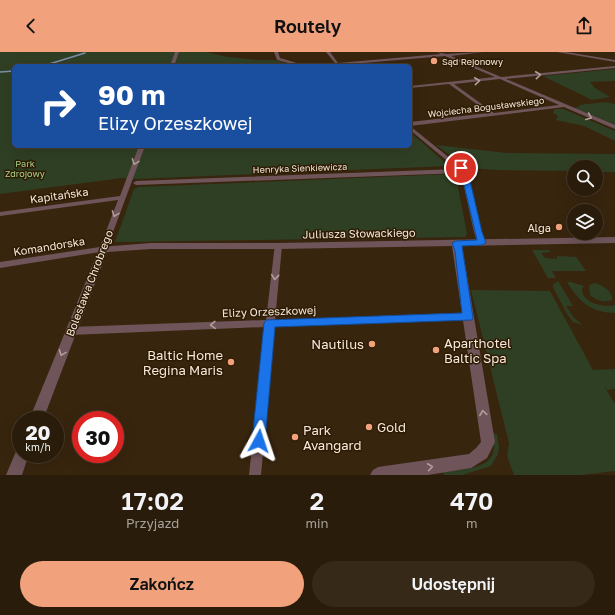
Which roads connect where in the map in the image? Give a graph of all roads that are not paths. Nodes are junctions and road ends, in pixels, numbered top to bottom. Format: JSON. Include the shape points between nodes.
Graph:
{"nodes":[{"id":1,"x":177,"y":52,"type":"edge"},
{"id":2,"x":276,"y":52,"type":"edge"},
{"id":3,"x":328,"y":52,"type":"edge"},
{"id":4,"x":439,"y":52,"type":"edge"},
{"id":5,"x":481,"y":52,"type":"edge"},
{"id":6,"x":559,"y":52,"type":"edge"},
{"id":7,"x":445,"y":55,"type":"junction"},
{"id":8,"x":615,"y":61,"type":"edge"},
{"id":9,"x":173,"y":64,"type":"edge"},
{"id":10,"x":297,"y":64,"type":"edge"},
{"id":11,"x":337,"y":64,"type":"edge"},
{"id":12,"x":349,"y":64,"type":"edge"},
{"id":13,"x":615,"y":67,"type":"edge"},
{"id":14,"x":499,"y":78,"type":"junction"},
{"id":15,"x":450,"y":84,"type":"junction"},
{"id":16,"x":412,"y":87,"type":"edge"},
{"id":17,"x":564,"y":106,"type":"junction"},
{"id":18,"x":493,"y":114,"type":"junction"},
{"id":19,"x":412,"y":126,"type":"edge"},
{"id":20,"x":615,"y":127,"type":"edge"},
{"id":21,"x":412,"y":128,"type":"edge"},
{"id":22,"x":141,"y":148,"type":"edge"},
{"id":23,"x":464,"y":172,"type":"junction"},
{"id":24,"x":126,"y":186,"type":"junction"},
{"id":25,"x":121,"y":198,"type":"junction"},
{"id":26,"x":0,"y":214,"type":"edge"},
{"id":27,"x":615,"y":240,"type":"edge"},
{"id":28,"x":456,"y":243,"type":"junction"},
{"id":29,"x":482,"y":243,"type":"junction"},
{"id":30,"x":278,"y":246,"type":"junction"},
{"id":31,"x":102,"y":249,"type":"junction"},
{"id":32,"x":0,"y":265,"type":"edge"},
{"id":33,"x":468,"y":318,"type":"junction"},
{"id":34,"x":270,"y":323,"type":"junction"},
{"id":35,"x":70,"y":331,"type":"junction"},
{"id":36,"x":39,"y":411,"type":"edge"},
{"id":37,"x":19,"y":463,"type":"edge"},
{"id":38,"x":14,"y":475,"type":"edge"},
{"id":39,"x":256,"y":475,"type":"edge"},
{"id":40,"x":378,"y":475,"type":"edge"}],
"edges":[{"from":1,"to":9,"type":"street"},
{"from":2,"to":10,"type":"street","via":[[278,59]]},
{"from":3,"to":11,"type":"street"},
{"from":4,"to":7,"type":"street"},
{"from":5,"to":7,"type":"street"},
{"from":6,"to":8,"type":"street"},
{"from":7,"to":12,"type":"street"},
{"from":7,"to":14,"type":"street"},
{"from":14,"to":13,"type":"street","one_way":true},
{"from":15,"to":14,"type":"street","one_way":true},
{"from":14,"to":17,"type":"street"},
{"from":15,"to":16,"type":"street"},
{"from":15,"to":18,"type":"street"},
{"from":17,"to":18,"type":"street","name":"Wojciecha Bogusławskiego"},
{"from":17,"to":20,"type":"street","one_way":true},
{"from":18,"to":19,"type":"street","name":"Wojciecha Bogusławskiego"},
{"from":21,"to":23,"type":"street"},
{"from":22,"to":24,"type":"street","name":"Bolesława Chrobrego","one_way":true},
{"from":23,"to":24,"type":"street","name":"Henryka Sienkiewicza","via":[[136,183],[133,186]]},
{"from":23,"to":29,"type":"street"},
{"from":24,"to":25,"type":"street","name":"Bolesława Chrobrego"},
{"from":25,"to":26,"type":"street","name":"Kapitańska"},
{"from":25,"to":31,"type":"street","name":"Bolesława Chrobrego","one_way":true},
{"from":27,"to":29,"type":"street","name":"Juliusza Słowackiego"},
{"from":28,"to":29,"type":"street","name":"Juliusza Słowackiego"},
{"from":28,"to":30,"type":"street","name":"Juliusza Słowackiego"},
{"from":28,"to":33,"type":"street"},
{"from":30,"to":31,"type":"street","name":"Juliusza Słowackiego"},
{"from":30,"to":34,"type":"street","one_way":true},
{"from":31,"to":32,"type":"street","name":"Komandorska"},
{"from":31,"to":35,"type":"street","name":"Bolesława Chrobrego"},
{"from":33,"to":34,"type":"street","name":"Elizy Orzeszkowej","via":[[448,316]]},
{"from":40,"to":33,"type":"street","one_way":true,"via":[[471,461],[480,456],[486,448],[488,442]]},
{"from":34,"to":35,"type":"street","name":"Elizy Orzeszkowej","one_way":true},
{"from":34,"to":39,"type":"street"},
{"from":35,"to":36,"type":"street","name":"Bolesława Chrobrego","one_way":true},
{"from":37,"to":38,"type":"street"}]}
